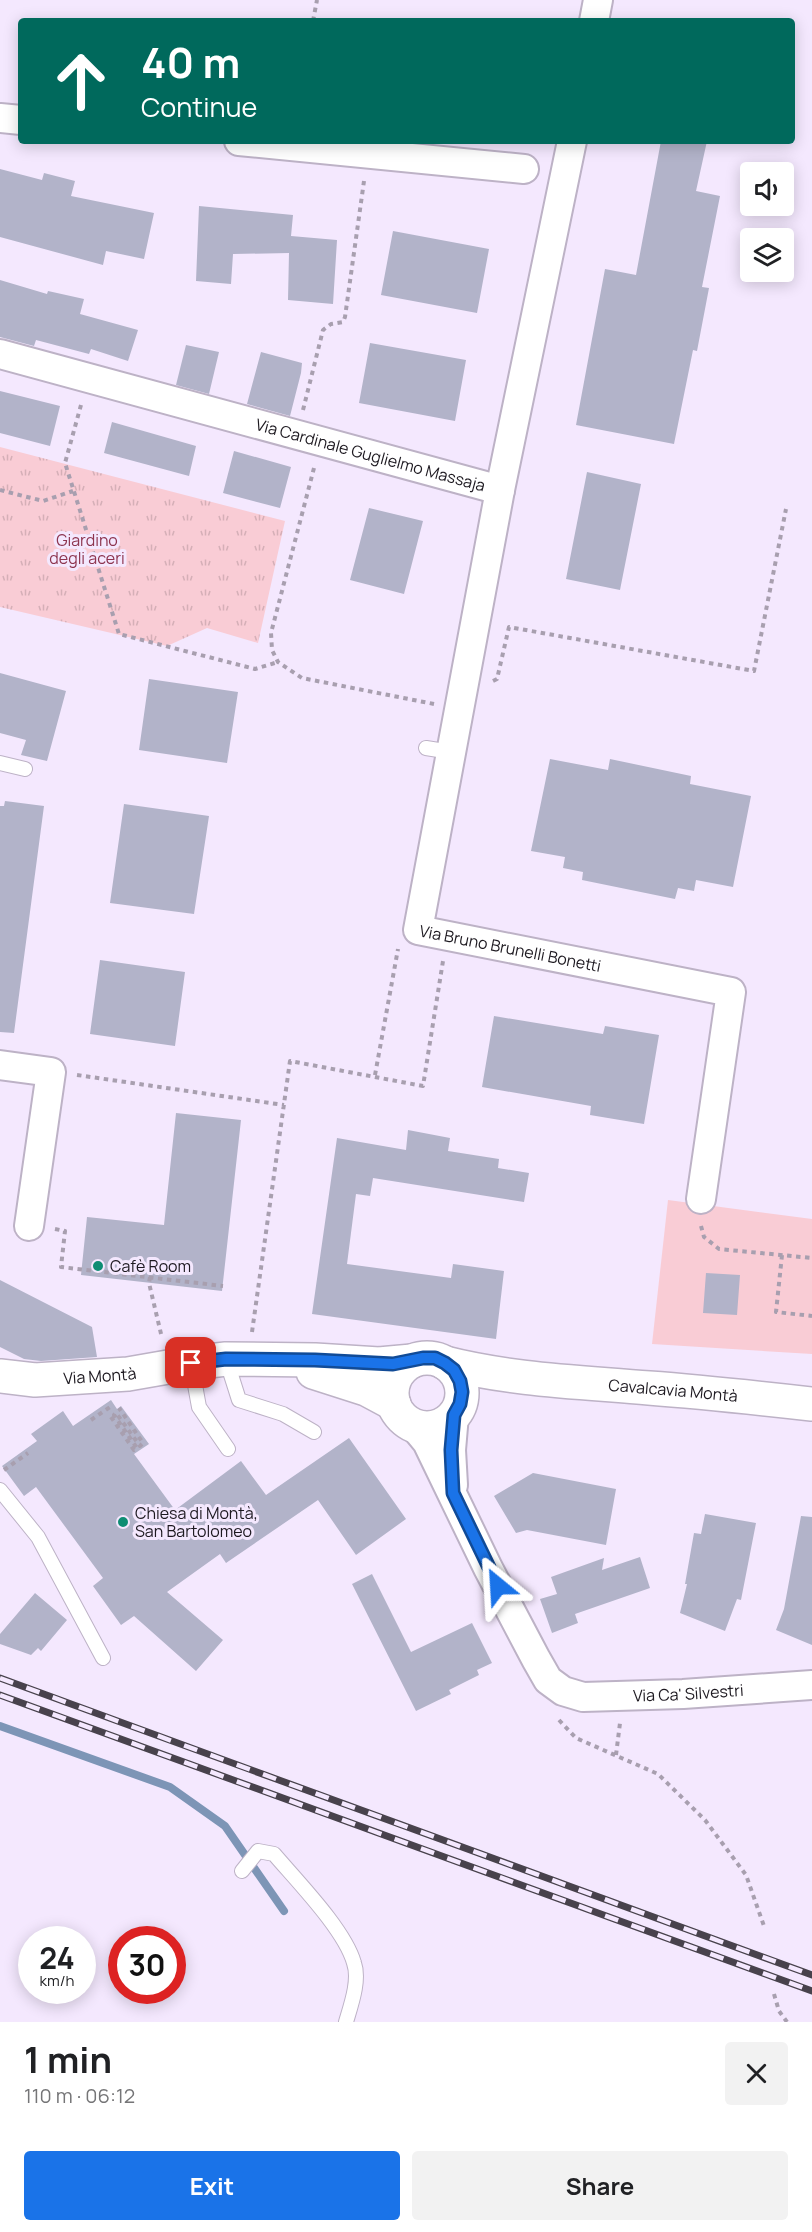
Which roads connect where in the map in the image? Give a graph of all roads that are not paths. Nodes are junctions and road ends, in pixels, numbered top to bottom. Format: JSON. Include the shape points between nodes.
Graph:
{"nodes":[{"id":1,"x":598,"y":0,"type":"edge"},
{"id":2,"x":595,"y":18,"type":"edge"},
{"id":3,"x":0,"y":118,"type":"edge"},
{"id":4,"x":18,"y":120,"type":"edge"},
{"id":5,"x":270,"y":144,"type":"edge"},
{"id":6,"x":571,"y":144,"type":"edge"},
{"id":7,"x":524,"y":169,"type":"dead end"},
{"id":8,"x":0,"y":354,"type":"edge"},
{"id":9,"x":500,"y":490,"type":"junction"},
{"id":10,"x":0,"y":763,"type":"edge"},
{"id":11,"x":25,"y":769,"type":"dead end"},
{"id":12,"x":0,"y":1065,"type":"edge"},
{"id":13,"x":701,"y":1199,"type":"road end"},
{"id":14,"x":29,"y":1226,"type":"road end"},
{"id":15,"x":261,"y":1349,"type":"junction"},
{"id":16,"x":226,"y":1359,"type":"junction"},
{"id":17,"x":412,"y":1361,"type":"junction"},
{"id":18,"x":191,"y":1363,"type":"junction"},
{"id":19,"x":445,"y":1363,"type":"junction"},
{"id":20,"x":0,"y":1376,"type":"edge"},
{"id":21,"x":534,"y":1380,"type":"junction"},
{"id":22,"x":812,"y":1404,"type":"edge"},
{"id":23,"x":457,"y":1410,"type":"junction"},
{"id":24,"x":404,"y":1414,"type":"junction"},
{"id":25,"x":314,"y":1432,"type":"dead end"},
{"id":26,"x":228,"y":1449,"type":"dead end"},
{"id":27,"x":0,"y":1490,"type":"edge"},
{"id":28,"x":453,"y":1493,"type":"junction"},
{"id":29,"x":103,"y":1658,"type":"dead end"},
{"id":30,"x":812,"y":1685,"type":"edge"},
{"id":31,"x":242,"y":1871,"type":"dead end"},
{"id":32,"x":346,"y":2022,"type":"edge"}],
"edges":[{"from":1,"to":2,"type":"street"},
{"from":3,"to":4,"type":"street"},
{"from":5,"to":7,"type":"street"},
{"from":6,"to":9,"type":"street","name":"Via Cardinale Guglielmo Massaja"},
{"from":8,"to":9,"type":"street","name":"Via Cardinale Guglielmo Massaja"},
{"from":9,"to":13,"type":"street","name":"Via Bruno Brunelli Bonetti","via":[[439,750],[418,930],[731,992]]},
{"from":10,"to":11,"type":"lane"},
{"from":12,"to":14,"type":"street","via":[[51,1072]]},
{"from":15,"to":16,"type":"main road","name":"Via Montà"},
{"from":15,"to":17,"type":"main road","name":"Via Montà","via":[[315,1360],[393,1364]]},
{"from":15,"to":24,"type":"main road","name":"Via Montà","via":[[366,1389]]},
{"from":16,"to":18,"type":"main road","name":"Via Montà"},
{"from":16,"to":25,"type":"lane","via":[[239,1400],[283,1414]]},
{"from":17,"to":19,"type":"main road","via":[[435,1358]]},
{"from":17,"to":24,"type":"main road","via":[[403,1367],[393,1384],[392,1394]]},
{"from":18,"to":20,"type":"main road","name":"Via Montà","via":[[128,1374],[35,1380]]},
{"from":18,"to":26,"type":"lane","via":[[199,1407]]},
{"from":19,"to":21,"type":"main road","name":"Cavalcavia Montà"},
{"from":19,"to":23,"type":"main road","via":[[460,1381],[462,1392]]},
{"from":21,"to":22,"type":"main road","name":"Cavalcavia Montà"},
{"from":21,"to":23,"type":"main road","name":"Cavalcavia Montà","via":[[479,1395]]},
{"from":23,"to":24,"type":"main road","via":[[436,1427],[420,1427]]},
{"from":23,"to":28,"type":"street","via":[[451,1450]]},
{"from":24,"to":28,"type":"street","via":[[427,1442]]},
{"from":27,"to":29,"type":"lane","via":[[38,1537]]},
{"from":28,"to":30,"type":"street","name":"Via Ca' Silvestri","via":[[560,1704],[583,1696]]},
{"from":31,"to":32,"type":"lane","via":[[258,1851],[274,1854],[337,1929],[355,1963],[354,1995]]}]}
